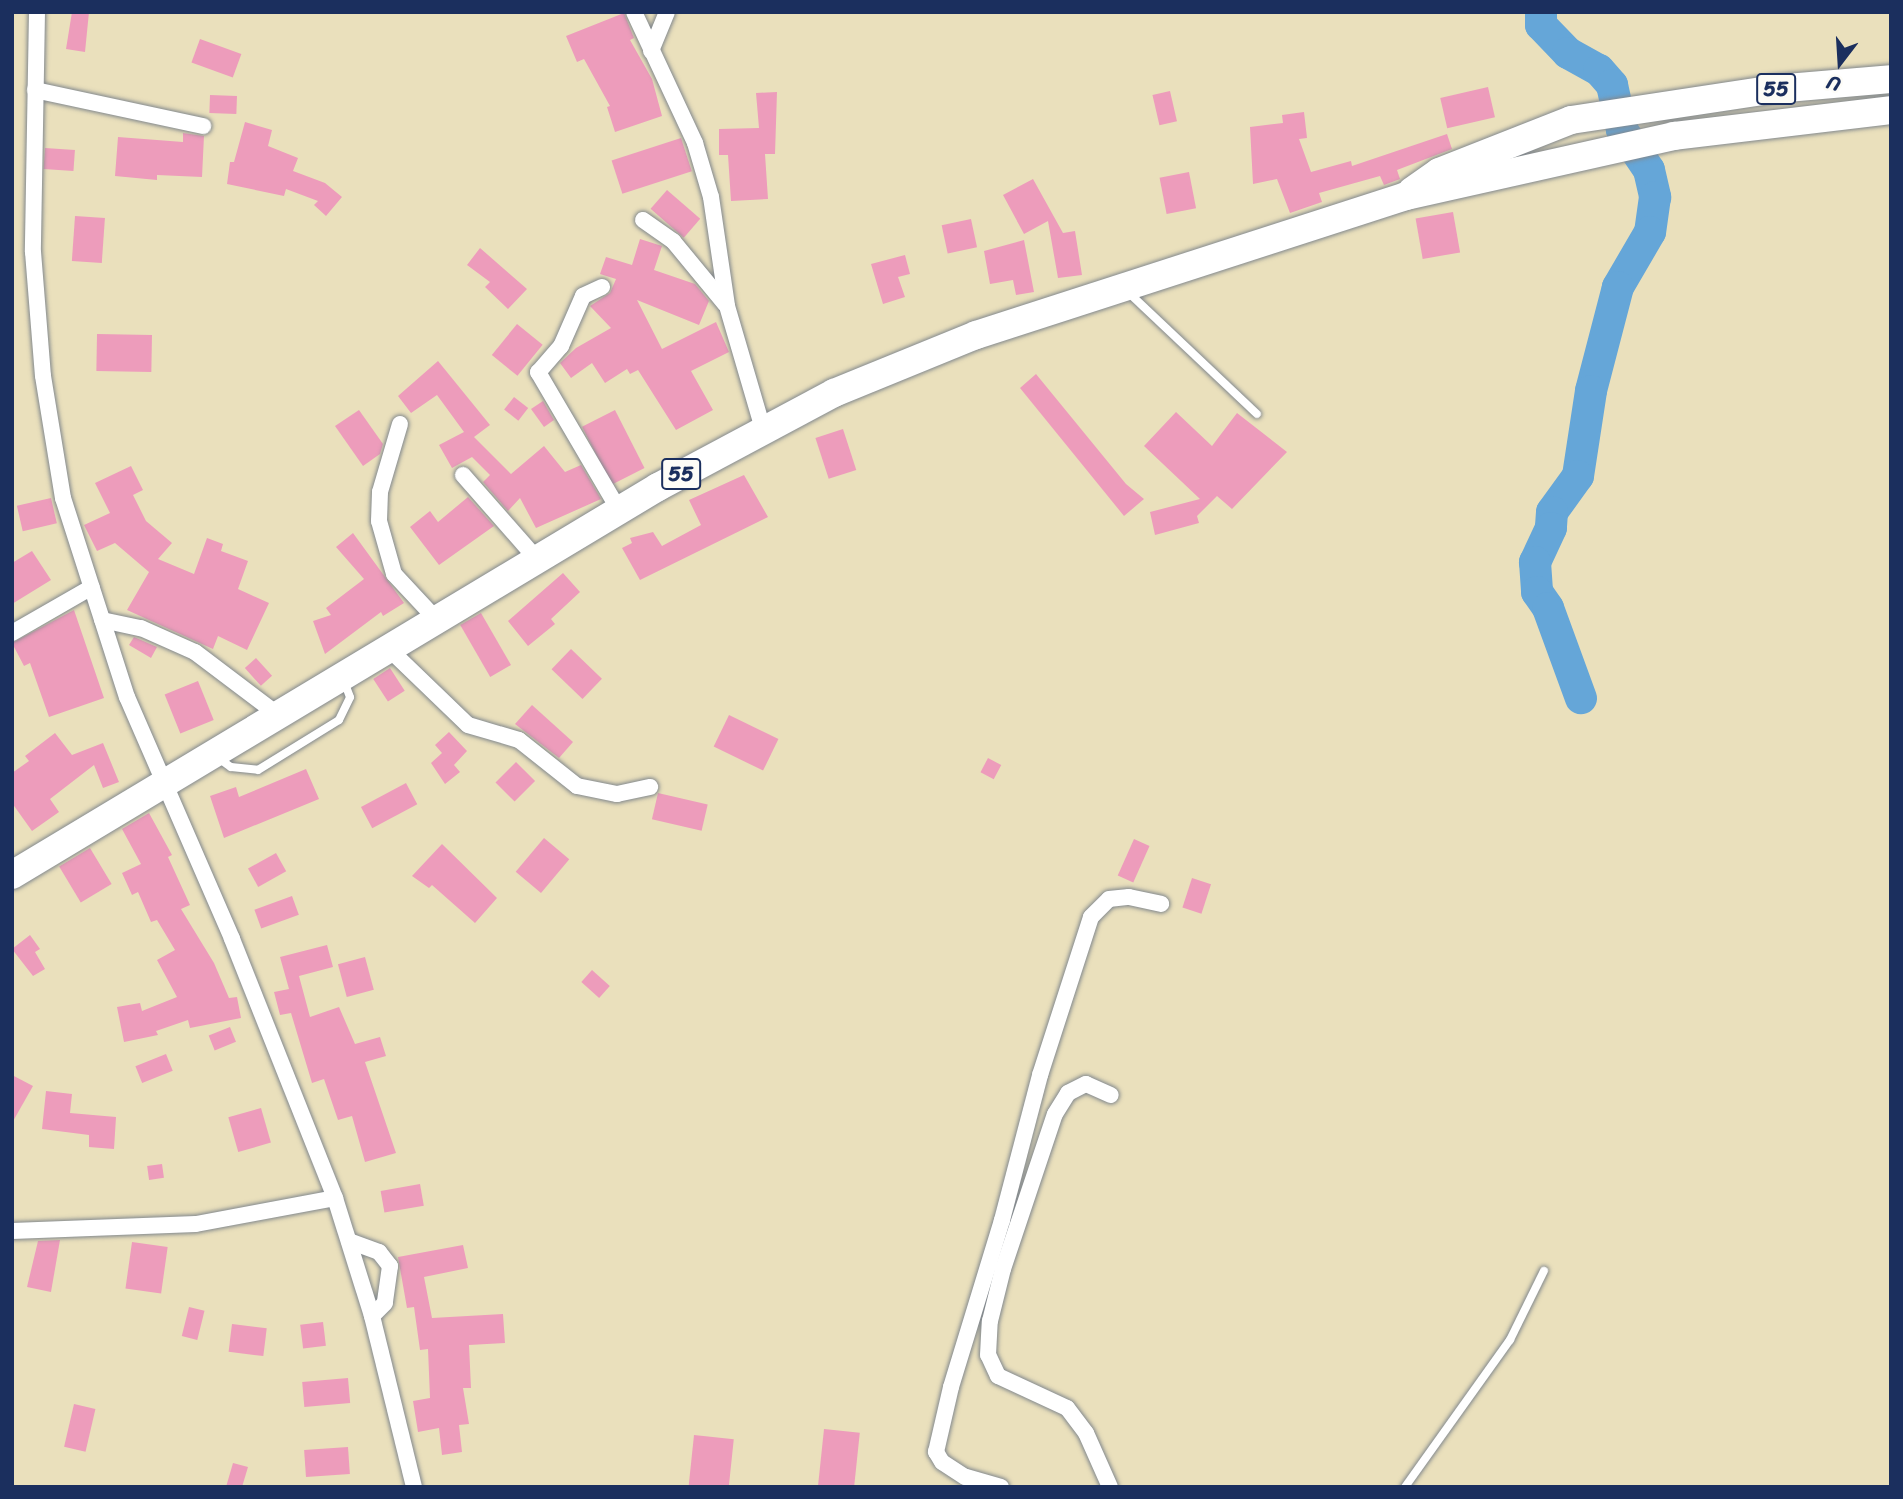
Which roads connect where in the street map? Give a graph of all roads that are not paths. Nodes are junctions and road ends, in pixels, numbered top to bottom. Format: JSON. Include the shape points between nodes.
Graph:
{"nodes":[{"id":1,"x":37,"y":12,"type":"edge"},
{"id":2,"x":634,"y":12,"type":"edge"},
{"id":3,"x":667,"y":12,"type":"edge"},
{"id":4,"x":652,"y":51,"type":"junction"},
{"id":5,"x":1891,"y":79,"type":"edge"},
{"id":6,"x":35,"y":90,"type":"junction"},
{"id":7,"x":1891,"y":110,"type":"edge"},
{"id":8,"x":203,"y":126,"type":"dead end"},
{"id":9,"x":1406,"y":196,"type":"junction"},
{"id":10,"x":643,"y":220,"type":"dead end"},
{"id":11,"x":602,"y":286,"type":"dead end"},
{"id":12,"x":1122,"y":287,"type":"junction"},
{"id":13,"x":727,"y":306,"type":"junction"},
{"id":14,"x":1257,"y":414,"type":"dead end"},
{"id":15,"x":400,"y":424,"type":"dead end"},
{"id":16,"x":763,"y":429,"type":"junction"},
{"id":17,"x":463,"y":475,"type":"dead end"},
{"id":18,"x":618,"y":510,"type":"junction"},
{"id":19,"x":536,"y":558,"type":"junction"},
{"id":20,"x":92,"y":587,"type":"junction"},
{"id":21,"x":435,"y":618,"type":"junction"},
{"id":22,"x":102,"y":620,"type":"junction"},
{"id":23,"x":12,"y":633,"type":"edge"},
{"id":24,"x":387,"y":647,"type":"junction"},
{"id":25,"x":342,"y":675,"type":"junction"},
{"id":26,"x":277,"y":714,"type":"junction"},
{"id":27,"x":211,"y":754,"type":"junction"},
{"id":28,"x":166,"y":782,"type":"junction"},
{"id":29,"x":650,"y":788,"type":"dead end"},
{"id":30,"x":12,"y":875,"type":"edge"},
{"id":31,"x":1161,"y":904,"type":"dead end"},
{"id":32,"x":1111,"y":1095,"type":"dead end"},
{"id":33,"x":335,"y":1198,"type":"junction"},
{"id":34,"x":12,"y":1231,"type":"edge"},
{"id":35,"x":349,"y":1241,"type":"junction"},
{"id":36,"x":1544,"y":1271,"type":"dead end"},
{"id":37,"x":372,"y":1316,"type":"junction"},
{"id":38,"x":414,"y":1487,"type":"edge"},
{"id":39,"x":1001,"y":1487,"type":"edge"},
{"id":40,"x":1110,"y":1487,"type":"edge"},
{"id":41,"x":1405,"y":1487,"type":"edge"}],
"edges":[{"from":1,"to":6,"type":"street"},
{"from":2,"to":4,"type":"street"},
{"from":3,"to":4,"type":"street"},
{"from":4,"to":13,"type":"street","via":[[695,143],[711,197]]},
{"from":5,"to":9,"type":"highway","number":"55","via":[[1663,104],[1571,120],[1439,172]]},
{"from":6,"to":8,"type":"street"},
{"from":6,"to":20,"type":"street","via":[[33,252],[43,376],[63,498]]},
{"from":7,"to":9,"type":"highway","number":"55","via":[[1674,136]]},
{"from":9,"to":12,"type":"highway","number":"55"},
{"from":10,"to":13,"type":"street","via":[[673,242]]},
{"from":11,"to":18,"type":"street","via":[[583,296],[561,346],[538,372]]},
{"from":12,"to":14,"type":"lane"},
{"from":12,"to":16,"type":"highway","number":"55","via":[[976,335],[834,393]]},
{"from":13,"to":16,"type":"street"},
{"from":15,"to":21,"type":"street","via":[[380,492],[379,522],[394,574]]},
{"from":16,"to":18,"type":"highway","number":"55"},
{"from":17,"to":19,"type":"street"},
{"from":18,"to":19,"type":"highway","number":"55"},
{"from":19,"to":21,"type":"highway","number":"55"},
{"from":20,"to":22,"type":"street"},
{"from":20,"to":23,"type":"street"},
{"from":21,"to":24,"type":"highway","number":"55"},
{"from":22,"to":26,"type":"street","via":[[141,628],[195,652]]},
{"from":22,"to":28,"type":"street","via":[[127,697]]},
{"from":24,"to":25,"type":"highway","number":"55"},
{"from":24,"to":29,"type":"street","via":[[468,725],[519,740],[577,786],[617,794]]},
{"from":25,"to":26,"type":"highway","number":"55"},
{"from":25,"to":27,"type":"lane","via":[[350,697],[339,720],[258,770],[231,767]]},
{"from":26,"to":27,"type":"highway","number":"55"},
{"from":27,"to":28,"type":"highway","number":"55"},
{"from":28,"to":30,"type":"highway","number":"55"},
{"from":28,"to":33,"type":"street"},
{"from":31,"to":39,"type":"street","via":[[1129,897],[1109,899],[1091,917],[1040,1075],[951,1387],[936,1452],[942,1462],[965,1477]]},
{"from":32,"to":40,"type":"street","via":[[1086,1084],[1068,1093],[1055,1114],[1003,1269],[990,1321],[988,1355],[998,1376],[1068,1408],[1086,1433]]},
{"from":33,"to":34,"type":"street","via":[[197,1224]]},
{"from":33,"to":35,"type":"street"},
{"from":35,"to":37,"type":"street"},
{"from":35,"to":37,"type":"street","via":[[379,1252],[390,1266],[385,1303]]},
{"from":36,"to":41,"type":"lane","via":[[1510,1340]]},
{"from":37,"to":38,"type":"street"}]}
